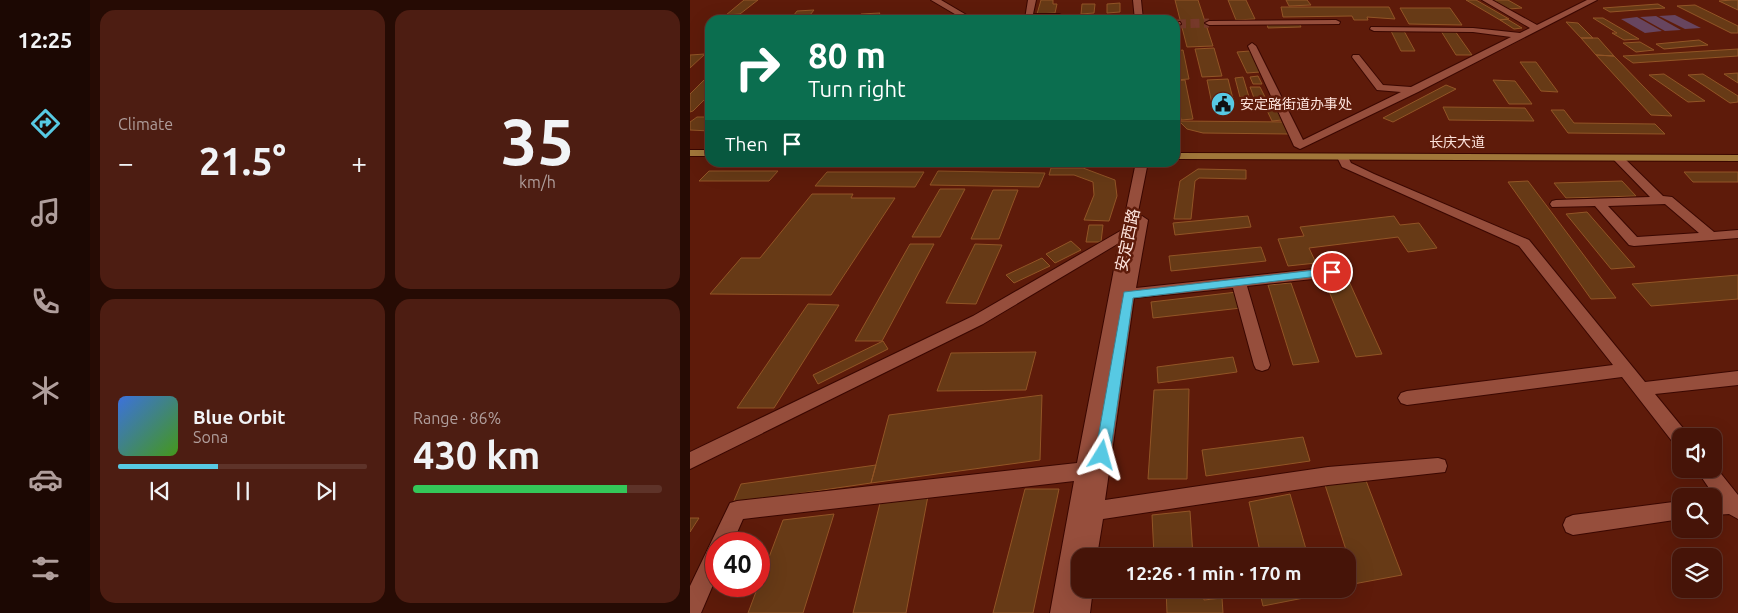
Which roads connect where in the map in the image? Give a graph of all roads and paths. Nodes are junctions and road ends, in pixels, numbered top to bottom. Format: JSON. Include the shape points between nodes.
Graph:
{"nodes":[{"id":1,"x":935,"y":0,"type":"edge"},
{"id":2,"x":1032,"y":0,"type":"edge"},
{"id":3,"x":1132,"y":0,"type":"edge"},
{"id":4,"x":1137,"y":0,"type":"edge"},
{"id":5,"x":1486,"y":0,"type":"edge"},
{"id":6,"x":1593,"y":0,"type":"edge"},
{"id":7,"x":962,"y":15,"type":"edge"},
{"id":8,"x":1028,"y":15,"type":"edge"},
{"id":9,"x":1133,"y":15,"type":"edge"},
{"id":10,"x":1138,"y":15,"type":"edge"},
{"id":11,"x":1336,"y":22,"type":"dead end"},
{"id":12,"x":1209,"y":23,"type":"tunnel mouth"},
{"id":13,"x":1536,"y":28,"type":"junction"},
{"id":14,"x":1374,"y":29,"type":"dead end"},
{"id":15,"x":1521,"y":36,"type":"junction"},
{"id":16,"x":1252,"y":46,"type":"dead end"},
{"id":17,"x":1356,"y":57,"type":"dead end"},
{"id":18,"x":1415,"y":90,"type":"junction"},
{"id":19,"x":690,"y":143,"type":"edge"},
{"id":20,"x":705,"y":143,"type":"edge"},
{"id":21,"x":1180,"y":146,"type":"edge"},
{"id":22,"x":1300,"y":146,"type":"junction"},
{"id":23,"x":1738,"y":148,"type":"edge"},
{"id":24,"x":690,"y":153,"type":"edge"},
{"id":25,"x":705,"y":153,"type":"edge"},
{"id":26,"x":1180,"y":156,"type":"edge"},
{"id":27,"x":1343,"y":156,"type":"junction"},
{"id":28,"x":1618,"y":158,"type":"junction"},
{"id":29,"x":1738,"y":158,"type":"edge"},
{"id":30,"x":1141,"y":167,"type":"edge"},
{"id":31,"x":1149,"y":167,"type":"edge"},
{"id":32,"x":1660,"y":200,"type":"junction"},
{"id":33,"x":1598,"y":202,"type":"junction"},
{"id":34,"x":1556,"y":204,"type":"dead end"},
{"id":35,"x":1135,"y":227,"type":"junction"},
{"id":36,"x":1738,"y":234,"type":"edge"},
{"id":37,"x":1711,"y":236,"type":"junction"},
{"id":38,"x":1332,"y":272,"type":"dead end"},
{"id":39,"x":1238,"y":282,"type":"junction"},
{"id":40,"x":1128,"y":294,"type":"junction"},
{"id":41,"x":1262,"y":364,"type":"dead end"},
{"id":42,"x":1626,"y":370,"type":"junction"},
{"id":43,"x":1738,"y":378,"type":"edge"},
{"id":44,"x":1641,"y":389,"type":"junction"},
{"id":45,"x":1408,"y":398,"type":"dead end"},
{"id":46,"x":1672,"y":428,"type":"edge"},
{"id":47,"x":690,"y":461,"type":"edge"},
{"id":48,"x":1438,"y":466,"type":"dead end"},
{"id":49,"x":1085,"y":471,"type":"junction"},
{"id":50,"x":1710,"y":478,"type":"edge"},
{"id":51,"x":1728,"y":507,"type":"edge"},
{"id":52,"x":1672,"y":511,"type":"edge"},
{"id":53,"x":1094,"y":512,"type":"junction"},
{"id":54,"x":1573,"y":525,"type":"dead end"},
{"id":55,"x":727,"y":532,"type":"edge"},
{"id":56,"x":1088,"y":548,"type":"edge"},
{"id":57,"x":705,"y":578,"type":"edge"},
{"id":58,"x":1081,"y":598,"type":"edge"},
{"id":59,"x":690,"y":611,"type":"edge"},
{"id":60,"x":1061,"y":613,"type":"edge"},
{"id":61,"x":1079,"y":613,"type":"edge"}],
"edges":[{"from":1,"to":7,"type":"street"},
{"from":2,"to":8,"type":"street"},
{"from":3,"to":9,"type":"street"},
{"from":4,"to":10,"type":"street"},
{"from":5,"to":13,"type":"street"},
{"from":6,"to":13,"type":"street"},
{"from":11,"to":12,"type":"street"},
{"from":13,"to":15,"type":"street"},
{"from":14,"to":15,"type":"street","via":[[1473,30]]},
{"from":15,"to":18,"type":"street"},
{"from":16,"to":22,"type":"street"},
{"from":17,"to":18,"type":"street","via":[[1380,88]]},
{"from":18,"to":22,"type":"street"},
{"from":19,"to":20,"type":"main road"},
{"from":21,"to":22,"type":"main road","name":"长庆大道"},
{"from":22,"to":23,"type":"main road","name":"长庆大道"},
{"from":24,"to":25,"type":"main road"},
{"from":26,"to":27,"type":"main road","name":"长庆大道"},
{"from":27,"to":28,"type":"main road","name":"长庆大道"},
{"from":27,"to":42,"type":"street","via":[[1346,165],[1524,243]]},
{"from":28,"to":29,"type":"main road","name":"长庆大道"},
{"from":28,"to":32,"type":"street"},
{"from":30,"to":35,"type":"street","name":"安定西路"},
{"from":31,"to":35,"type":"street","name":"安定西路"},
{"from":32,"to":33,"type":"street"},
{"from":32,"to":37,"type":"street","via":[[1668,200]]},
{"from":33,"to":34,"type":"street"},
{"from":33,"to":37,"type":"street","via":[[1634,242]]},
{"from":35,"to":40,"type":"street","name":"安定西路"},
{"from":35,"to":47,"type":"street","via":[[978,320]]},
{"from":35,"to":49,"type":"street","name":"安定西路","via":[[1110,324]]},
{"from":36,"to":37,"type":"street"},
{"from":38,"to":39,"type":"street"},
{"from":39,"to":40,"type":"street"},
{"from":39,"to":41,"type":"street"},
{"from":40,"to":53,"type":"street","name":"安定西路"},
{"from":42,"to":44,"type":"street"},
{"from":42,"to":45,"type":"street"},
{"from":43,"to":44,"type":"street"},
{"from":44,"to":46,"type":"street"},
{"from":48,"to":53,"type":"street","via":[[1328,476]]},
{"from":49,"to":55,"type":"street","via":[[737,510]]},
{"from":49,"to":60,"type":"street","name":"安定西路"},
{"from":50,"to":51,"type":"street"},
{"from":52,"to":54,"type":"street"},
{"from":53,"to":56,"type":"street","name":"安定西路"},
{"from":57,"to":59,"type":"street"},
{"from":58,"to":61,"type":"street"}]}
